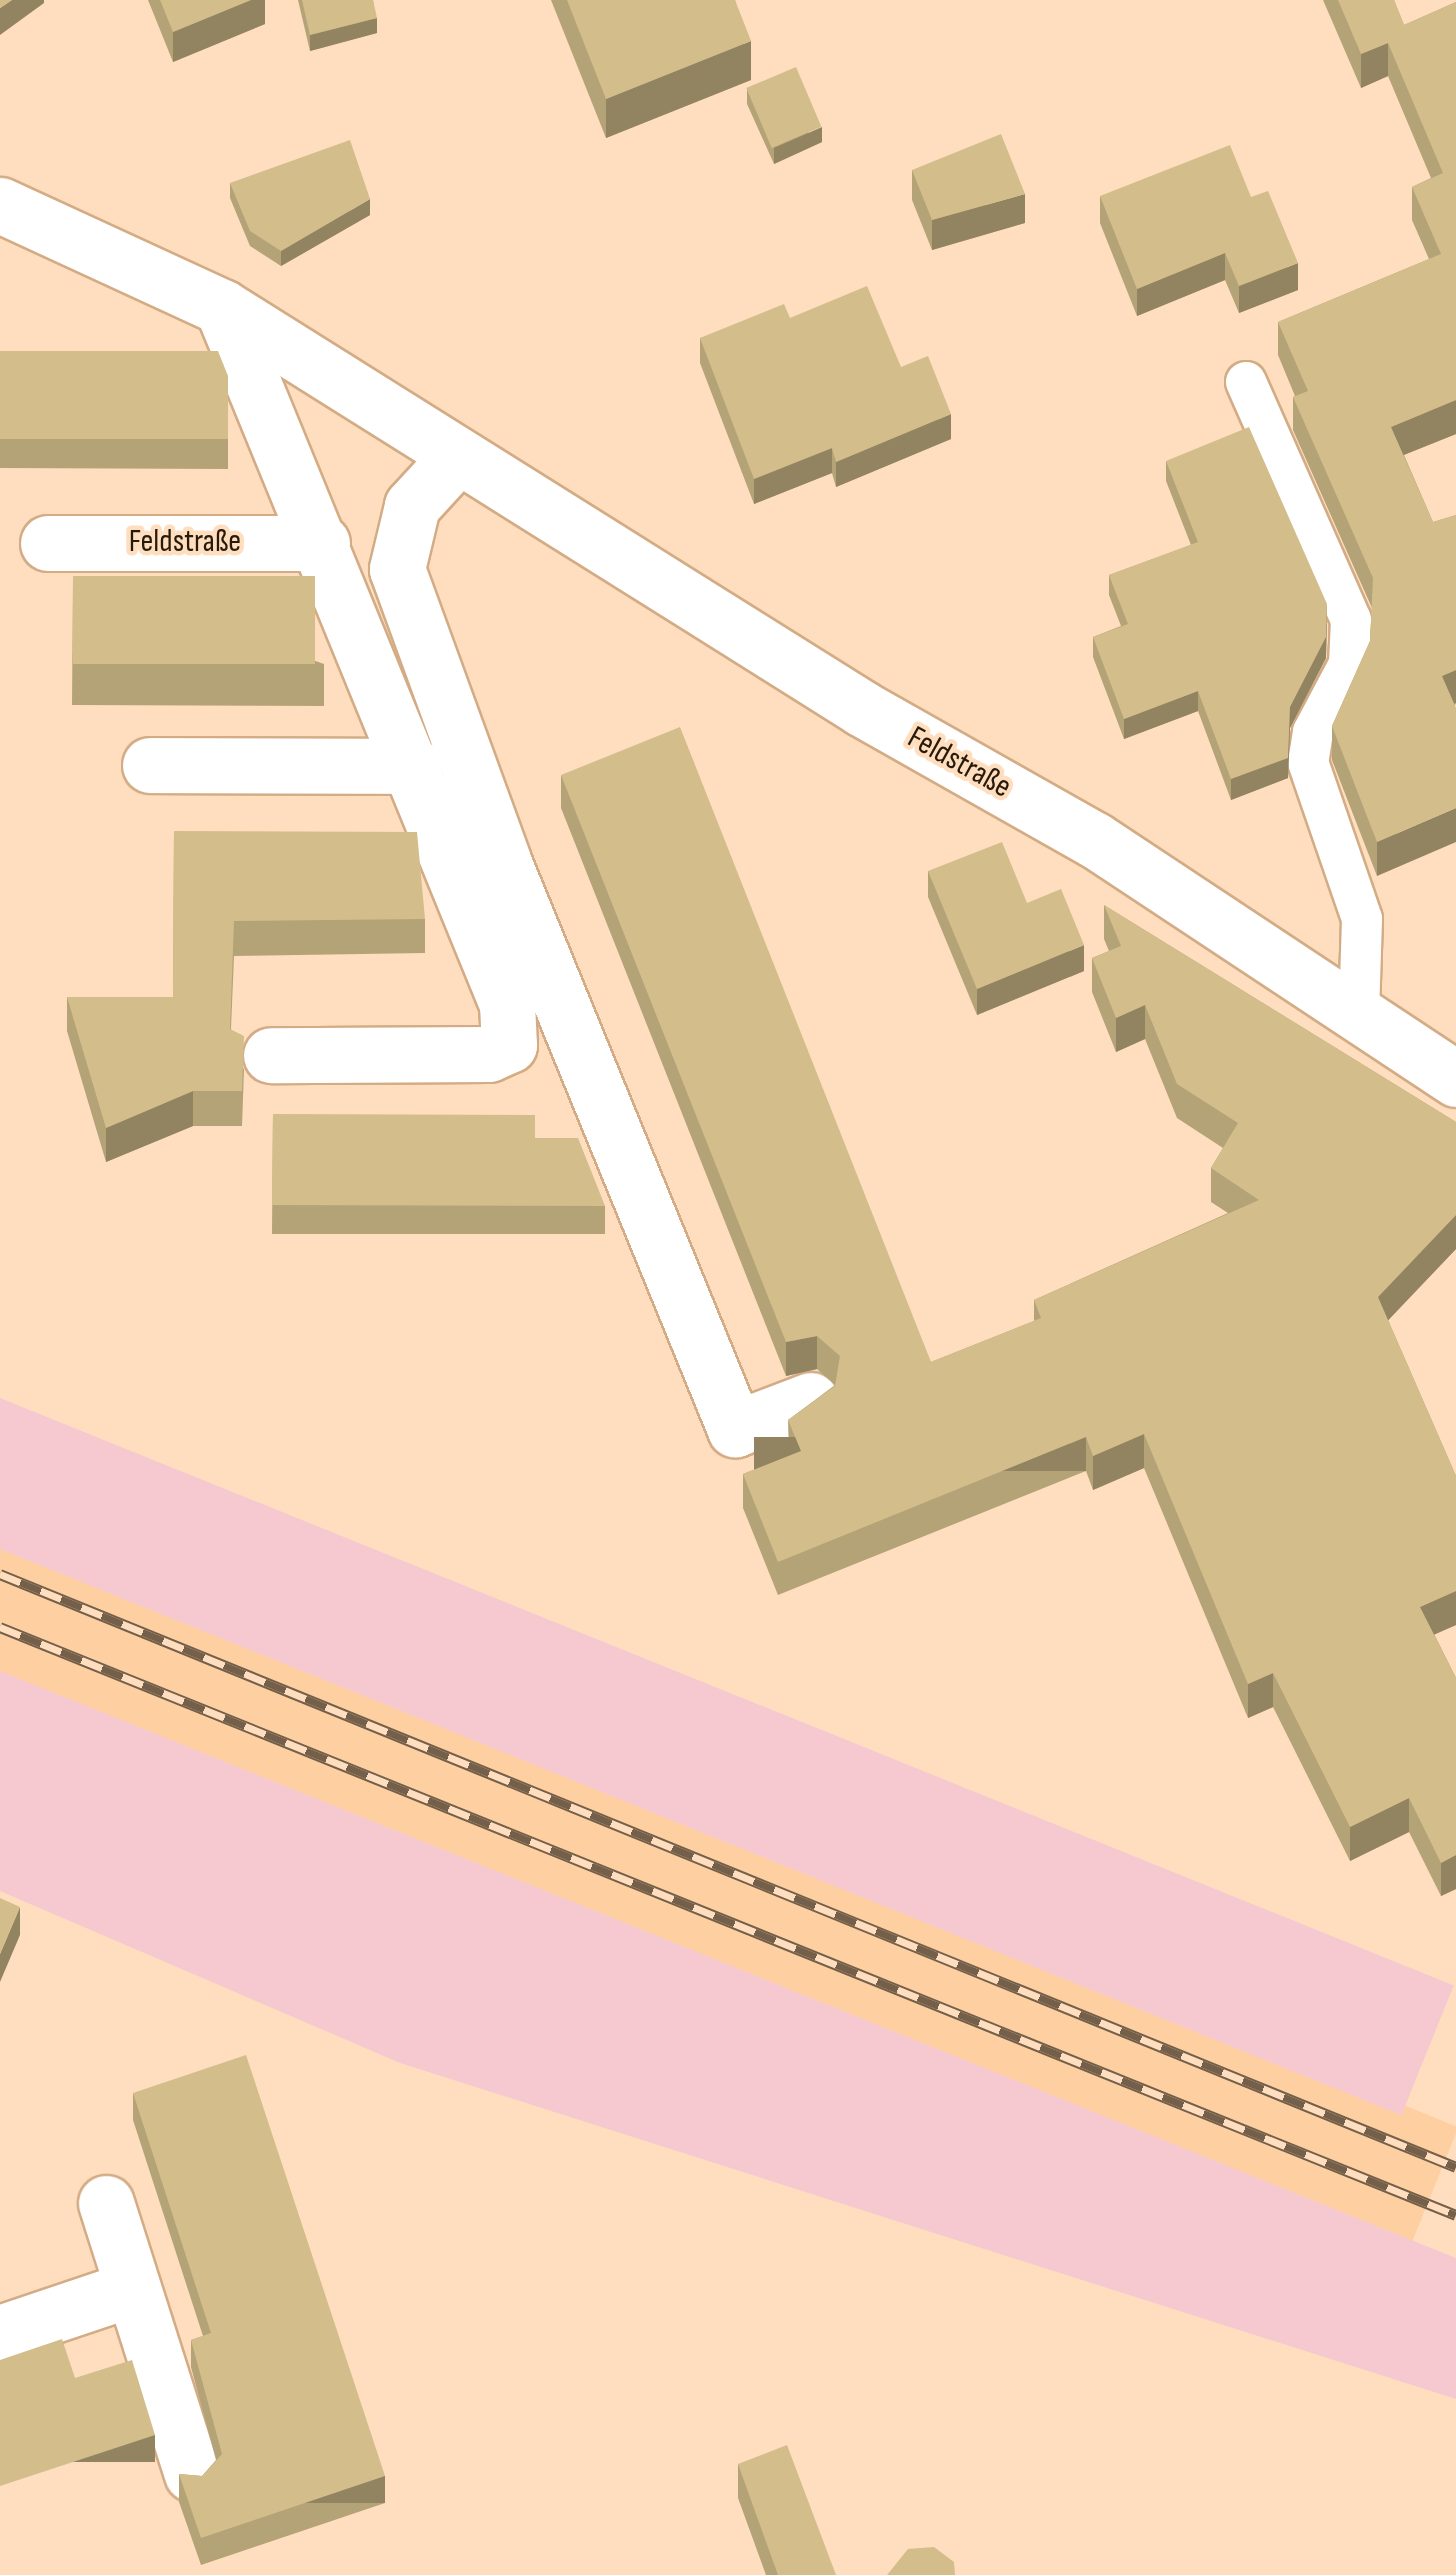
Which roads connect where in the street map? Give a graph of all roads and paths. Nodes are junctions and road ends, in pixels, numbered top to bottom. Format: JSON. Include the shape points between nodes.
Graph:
{"nodes":[{"id":1,"x":0,"y":205,"type":"edge"},
{"id":2,"x":222,"y":307,"type":"junction"},
{"id":3,"x":1246,"y":382,"type":"dead end"},
{"id":4,"x":455,"y":459,"type":"junction"},
{"id":5,"x":48,"y":543,"type":"dead end"},
{"id":6,"x":322,"y":543,"type":"junction"},
{"id":7,"x":150,"y":765,"type":"dead end"},
{"id":8,"x":414,"y":766,"type":"junction"},
{"id":9,"x":1359,"y":1014,"type":"junction"},
{"id":10,"x":270,"y":1054,"type":"dead end"},
{"id":11,"x":1456,"y":1079,"type":"edge"},
{"id":12,"x":811,"y":1400,"type":"edge"},
{"id":13,"x":106,"y":2203,"type":"dead end"},
{"id":14,"x":128,"y":2290,"type":"junction"},
{"id":15,"x":0,"y":2333,"type":"edge"},
{"id":16,"x":192,"y":2474,"type":"edge"}],
"edges":[{"from":1,"to":2,"type":"street","name":"Feldstraße"},
{"from":2,"to":4,"type":"street","name":"Feldstraße"},
{"from":2,"to":6,"type":"street"},
{"from":3,"to":9,"type":"lane","via":[[1351,620],[1349,664],[1313,732],[1308,762],[1362,918]]},
{"from":4,"to":9,"type":"street","name":"Feldstraße","via":[[1096,840]]},
{"from":4,"to":12,"type":"street","via":[[412,506],[397,569],[503,861],[736,1429]]},
{"from":5,"to":6,"type":"street","name":"Feldstraße"},
{"from":6,"to":8,"type":"street"},
{"from":7,"to":8,"type":"street"},
{"from":8,"to":10,"type":"street","via":[[507,1004],[509,1044],[488,1054]]},
{"from":9,"to":11,"type":"street","name":"Feldstraße"},
{"from":13,"to":14,"type":"street"},
{"from":14,"to":15,"type":"street"},
{"from":14,"to":16,"type":"street"}]}
